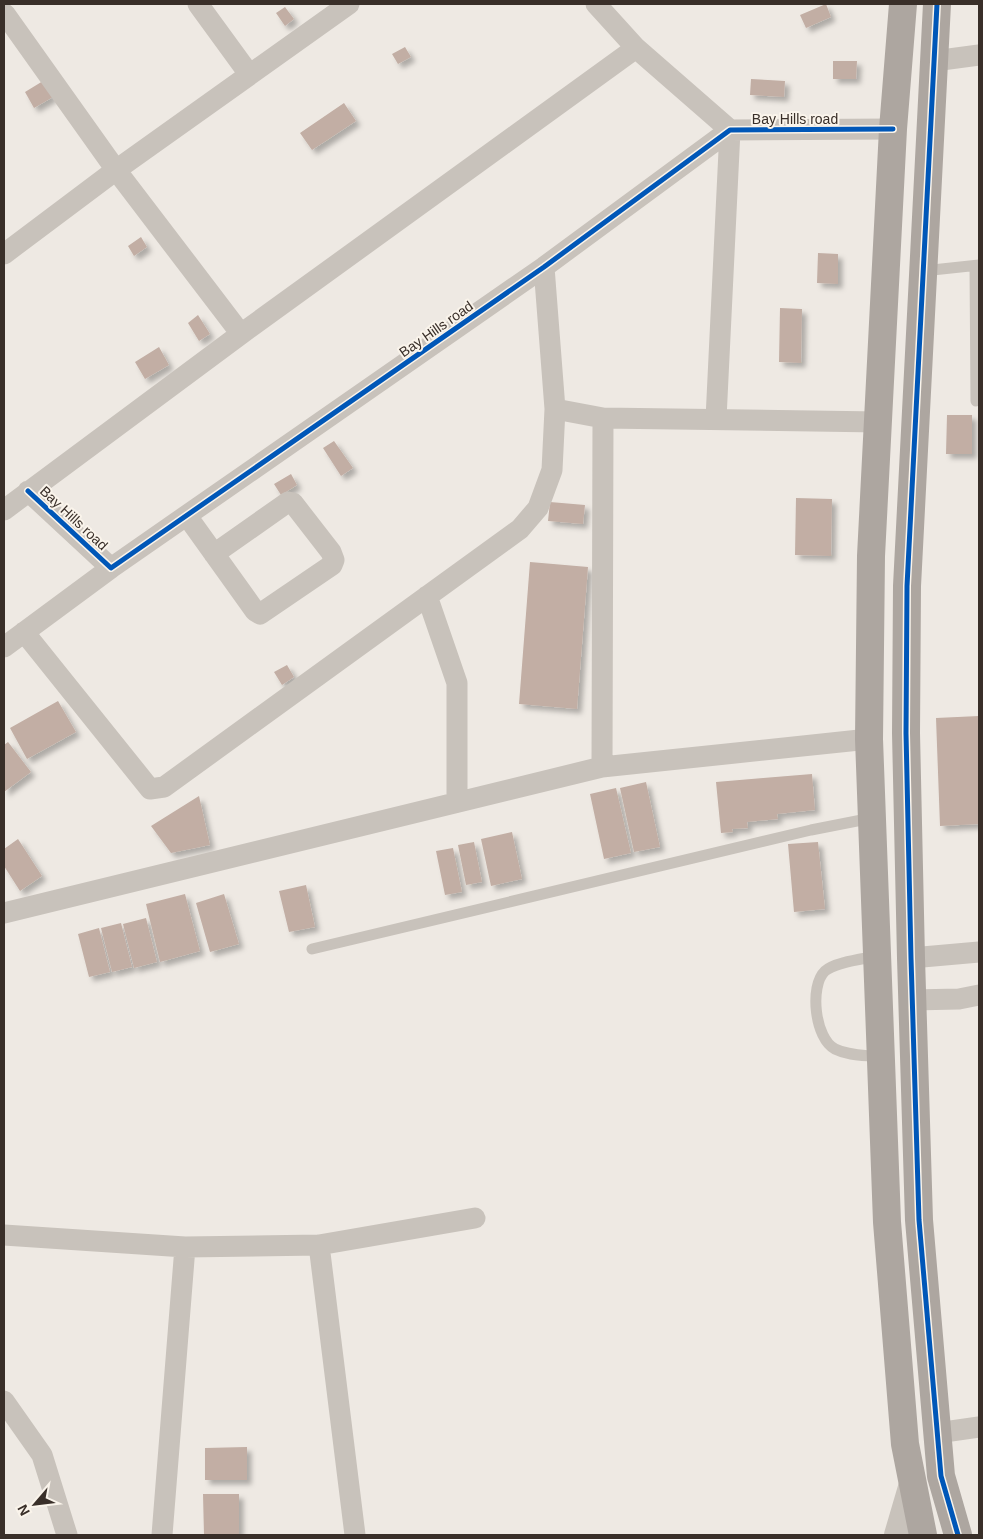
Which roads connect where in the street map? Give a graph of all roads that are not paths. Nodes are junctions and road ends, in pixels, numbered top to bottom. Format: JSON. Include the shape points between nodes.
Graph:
{"nodes":[{"id":1,"x":198,"y":4,"type":"edge"},
{"id":2,"x":349,"y":4,"type":"edge"},
{"id":3,"x":596,"y":4,"type":"edge"},
{"id":4,"x":902,"y":4,"type":"edge"},
{"id":5,"x":937,"y":4,"type":"edge"},
{"id":6,"x":5,"y":14,"type":"edge"},
{"id":7,"x":636,"y":48,"type":"junction"},
{"id":8,"x":979,"y":55,"type":"edge"},
{"id":9,"x":934,"y":61,"type":"junction"},
{"id":10,"x":249,"y":74,"type":"junction"},
{"id":11,"x":893,"y":129,"type":"junction"},
{"id":12,"x":730,"y":130,"type":"junction"},
{"id":13,"x":116,"y":170,"type":"junction"},
{"id":14,"x":4,"y":254,"type":"edge"},
{"id":15,"x":977,"y":265,"type":"edge"},
{"id":16,"x":544,"y":267,"type":"junction"},
{"id":17,"x":923,"y":271,"type":"junction"},
{"id":18,"x":241,"y":334,"type":"junction"},
{"id":19,"x":976,"y":401,"type":"dead end"},
{"id":20,"x":555,"y":410,"type":"junction"},
{"id":21,"x":603,"y":418,"type":"junction"},
{"id":22,"x":716,"y":419,"type":"junction"},
{"id":23,"x":879,"y":422,"type":"junction"},
{"id":24,"x":28,"y":491,"type":"junction"},
{"id":25,"x":4,"y":510,"type":"edge"},
{"id":26,"x":187,"y":516,"type":"junction"},
{"id":27,"x":214,"y":554,"type":"junction"},
{"id":28,"x":111,"y":568,"type":"junction"},
{"id":29,"x":427,"y":596,"type":"junction"},
{"id":30,"x":24,"y":632,"type":"junction"},
{"id":31,"x":4,"y":647,"type":"edge"},
{"id":32,"x":869,"y":739,"type":"junction"},
{"id":33,"x":602,"y":767,"type":"junction"},
{"id":34,"x":457,"y":802,"type":"junction"},
{"id":35,"x":872,"y":818,"type":"junction"},
{"id":36,"x":909,"y":874,"type":"junction"},
{"id":37,"x":874,"y":876,"type":"junction"},
{"id":38,"x":4,"y":913,"type":"edge"},
{"id":39,"x":312,"y":948,"type":"dead end"},
{"id":40,"x":979,"y":952,"type":"edge"},
{"id":41,"x":877,"y":956,"type":"junction"},
{"id":42,"x":911,"y":958,"type":"junction"},
{"id":43,"x":979,"y":995,"type":"edge"},
{"id":44,"x":912,"y":1000,"type":"junction"},
{"id":45,"x":880,"y":1057,"type":"junction"},
{"id":46,"x":474,"y":1218,"type":"dead end"},
{"id":47,"x":4,"y":1235,"type":"edge"},
{"id":48,"x":319,"y":1245,"type":"junction"},
{"id":49,"x":185,"y":1247,"type":"junction"},
{"id":50,"x":4,"y":1401,"type":"edge"},
{"id":51,"x":979,"y":1427,"type":"edge"},
{"id":52,"x":937,"y":1433,"type":"junction"},
{"id":53,"x":912,"y":1484,"type":"junction"},
{"id":54,"x":67,"y":1535,"type":"edge"},
{"id":55,"x":162,"y":1535,"type":"edge"},
{"id":56,"x":355,"y":1535,"type":"edge"},
{"id":57,"x":897,"y":1535,"type":"edge"},
{"id":58,"x":923,"y":1535,"type":"edge"},
{"id":59,"x":958,"y":1535,"type":"edge"}],
"edges":[{"from":1,"to":10,"type":"street"},
{"from":2,"to":10,"type":"street"},
{"from":3,"to":7,"type":"street"},
{"from":4,"to":11,"type":"main road"},
{"from":5,"to":9,"type":"main road"},
{"from":6,"to":13,"type":"street"},
{"from":7,"to":12,"type":"street"},
{"from":7,"to":18,"type":"street"},
{"from":8,"to":9,"type":"street"},
{"from":9,"to":17,"type":"main road"},
{"from":10,"to":13,"type":"street"},
{"from":11,"to":12,"type":"street","name":"Bay Hills road"},
{"from":11,"to":23,"type":"main road"},
{"from":12,"to":16,"type":"street","name":"Bay Hills road"},
{"from":12,"to":22,"type":"street"},
{"from":13,"to":14,"type":"street"},
{"from":13,"to":18,"type":"street"},
{"from":15,"to":17,"type":"lane"},
{"from":15,"to":19,"type":"lane"},
{"from":16,"to":20,"type":"street"},
{"from":16,"to":26,"type":"street","name":"Bay Hills road"},
{"from":17,"to":36,"type":"main road","via":[[907,586]]},
{"from":18,"to":24,"type":"street"},
{"from":20,"to":21,"type":"street"},
{"from":20,"to":29,"type":"street","via":[[552,470],[538,508],[520,529]]},
{"from":21,"to":22,"type":"street"},
{"from":21,"to":33,"type":"street"},
{"from":22,"to":23,"type":"street"},
{"from":23,"to":32,"type":"main road","via":[[871,556]]},
{"from":24,"to":25,"type":"street","name":"Bay Hills road"},
{"from":24,"to":28,"type":"street","name":"Bay Hills road"},
{"from":26,"to":27,"type":"street"},
{"from":26,"to":28,"type":"street","name":"Bay Hills road"},
{"from":27,"to":27,"type":"street","via":[[260,614],[332,565],[334,560],[293,503],[288,502]]},
{"from":28,"to":30,"type":"street"},
{"from":29,"to":30,"type":"street","via":[[164,787],[150,789]]},
{"from":29,"to":34,"type":"street","via":[[457,683]]},
{"from":30,"to":31,"type":"street"},
{"from":32,"to":33,"type":"street"},
{"from":32,"to":35,"type":"main road"},
{"from":33,"to":34,"type":"street"},
{"from":34,"to":38,"type":"street"},
{"from":35,"to":37,"type":"main road"},
{"from":35,"to":39,"type":"lane"},
{"from":36,"to":37,"type":"main road"},
{"from":36,"to":42,"type":"main road"},
{"from":37,"to":41,"type":"main road"},
{"from":40,"to":42,"type":"street"},
{"from":41,"to":45,"type":"main road"},
{"from":41,"to":45,"type":"lane","via":[[825,971],[817,983],[816,999],[819,1026],[825,1040],[849,1054]]},
{"from":42,"to":44,"type":"main road"},
{"from":43,"to":44,"type":"street"},
{"from":44,"to":52,"type":"main road","via":[[919,1220]]},
{"from":45,"to":53,"type":"main road","via":[[886,1222],[905,1444]]},
{"from":46,"to":48,"type":"street"},
{"from":47,"to":49,"type":"street"},
{"from":48,"to":49,"type":"street"},
{"from":48,"to":56,"type":"street"},
{"from":49,"to":55,"type":"street"},
{"from":50,"to":54,"type":"street","via":[[42,1455]]},
{"from":51,"to":52,"type":"street"},
{"from":52,"to":59,"type":"main road","via":[[940,1476]]},
{"from":53,"to":57,"type":"street"},
{"from":53,"to":58,"type":"main road"}]}
